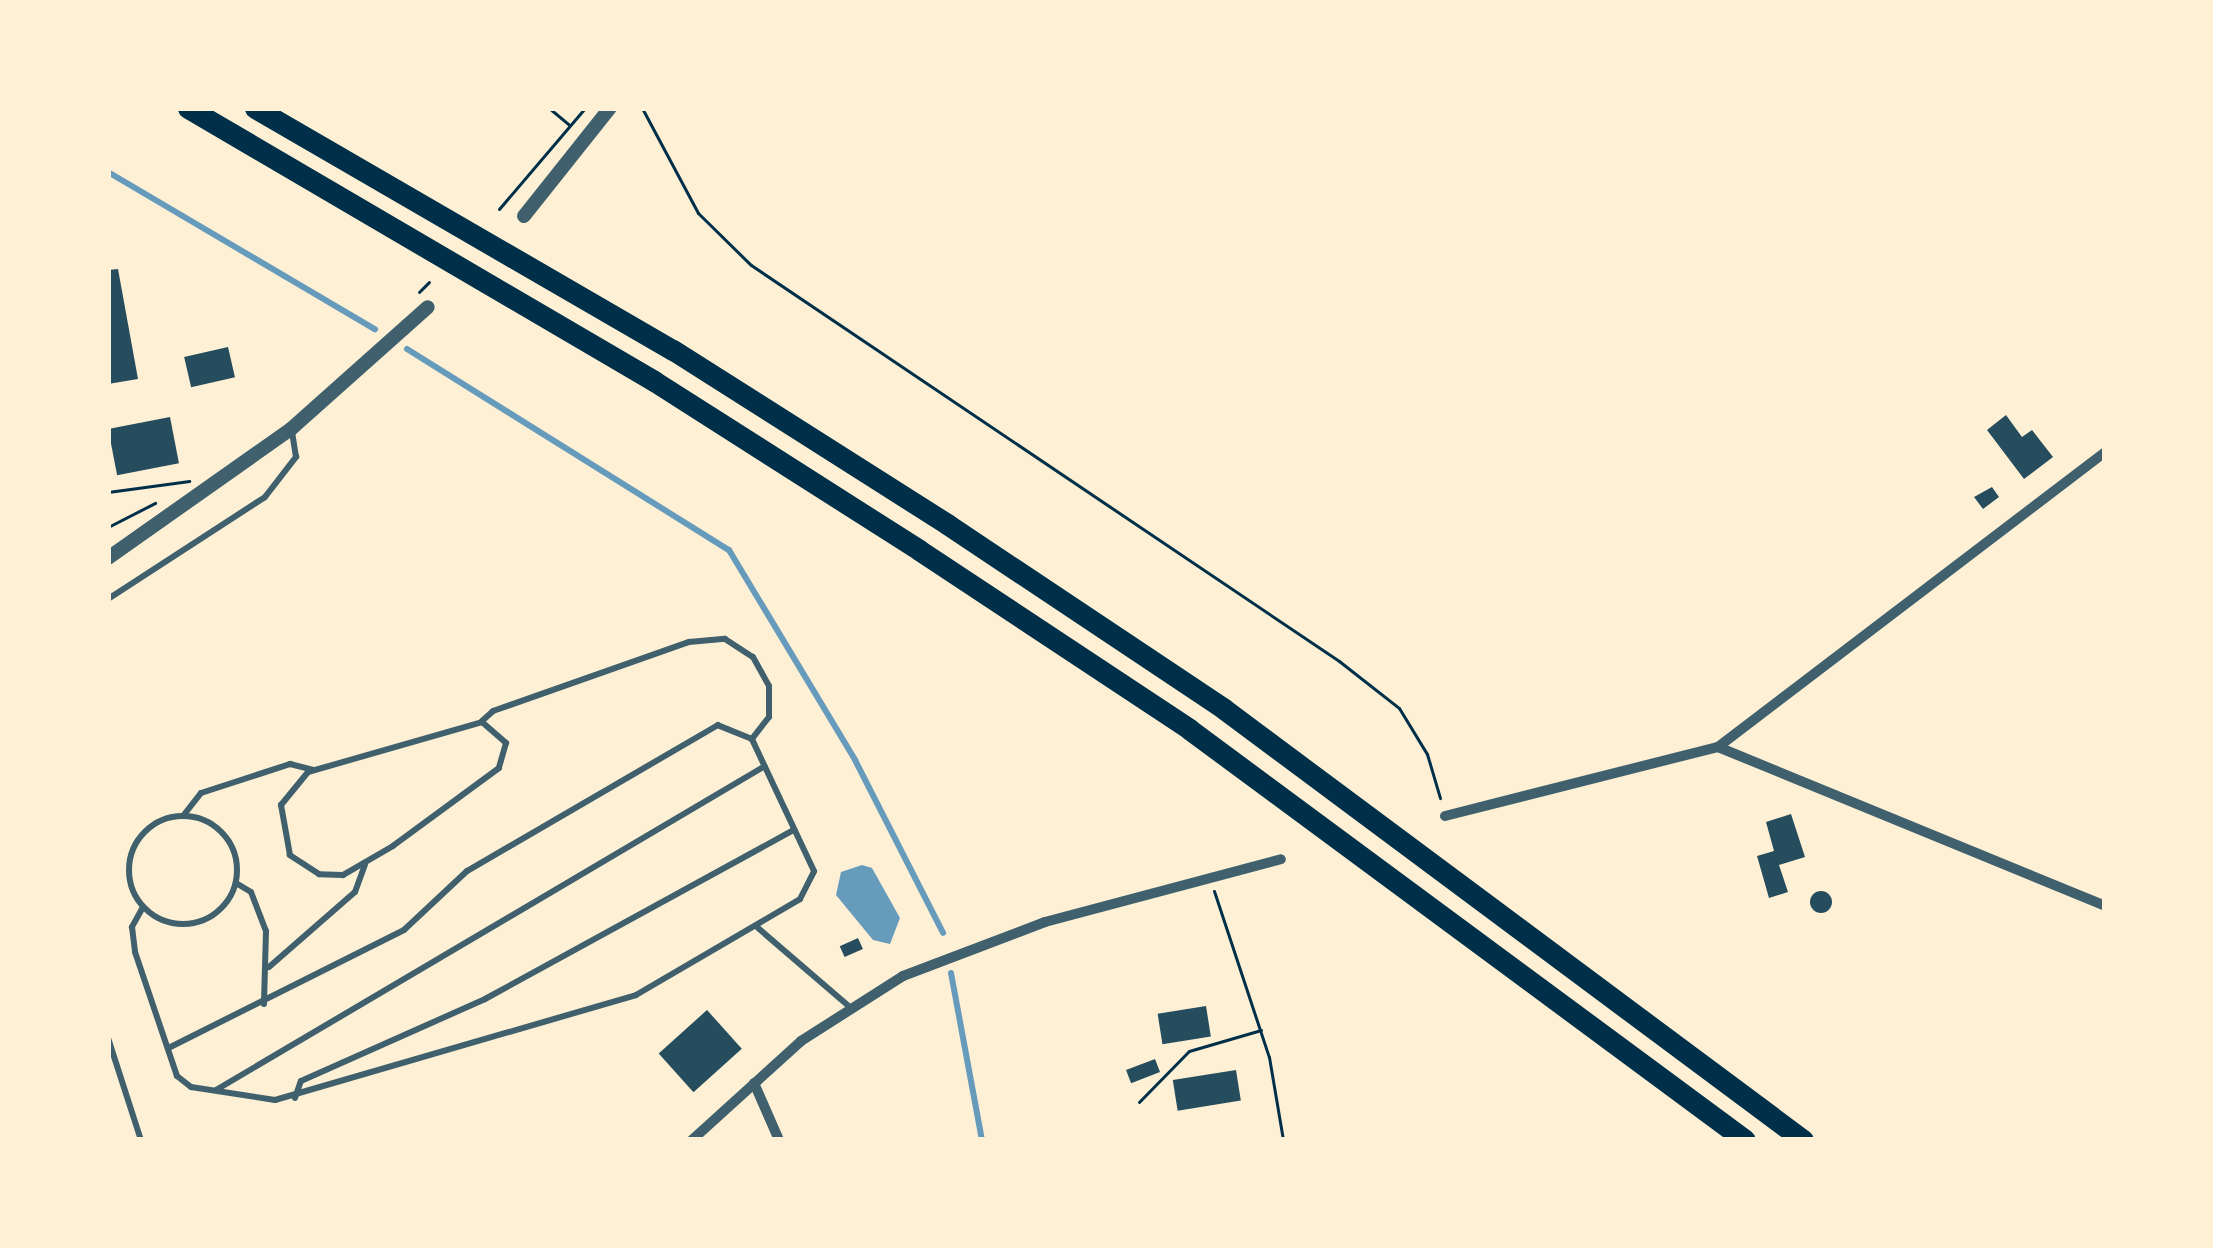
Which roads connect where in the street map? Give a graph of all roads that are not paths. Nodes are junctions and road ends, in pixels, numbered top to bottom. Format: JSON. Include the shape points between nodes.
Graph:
{"nodes":[{"id":1,"x":188,"y":108,"type":"edge"},
{"id":2,"x":255,"y":108,"type":"edge"},
{"id":3,"x":610,"y":108,"type":"edge"},
{"id":4,"x":524,"y":216,"type":"dead end"},
{"id":5,"x":428,"y":307,"type":"dead end"},
{"id":6,"x":291,"y":429,"type":"junction"},
{"id":7,"x":2105,"y":452,"type":"edge"},
{"id":8,"x":108,"y":558,"type":"edge"},
{"id":9,"x":108,"y":599,"type":"edge"},
{"id":10,"x":482,"y":722,"type":"junction"},
{"id":11,"x":752,"y":739,"type":"junction"},
{"id":12,"x":1718,"y":747,"type":"junction"},
{"id":13,"x":765,"y":766,"type":"junction"},
{"id":14,"x":314,"y":770,"type":"junction"},
{"id":15,"x":183,"y":816,"type":"junction"},
{"id":16,"x":1445,"y":816,"type":"road end"},
{"id":17,"x":796,"y":830,"type":"junction"},
{"id":18,"x":1281,"y":859,"type":"dead end"},
{"id":19,"x":365,"y":865,"type":"junction"},
{"id":20,"x":236,"y":883,"type":"junction"},
{"id":21,"x":2105,"y":906,"type":"edge"},
{"id":22,"x":143,"y":907,"type":"junction"},
{"id":23,"x":756,"y":927,"type":"junction"},
{"id":24,"x":269,"y":967,"type":"junction"},
{"id":25,"x":264,"y":1004,"type":"junction"},
{"id":26,"x":850,"y":1008,"type":"junction"},
{"id":27,"x":108,"y":1037,"type":"edge"},
{"id":28,"x":168,"y":1048,"type":"junction"},
{"id":29,"x":754,"y":1083,"type":"junction"},
{"id":30,"x":216,"y":1090,"type":"junction"},
{"id":31,"x":295,"y":1098,"type":"junction"},
{"id":32,"x":141,"y":1140,"type":"edge"},
{"id":33,"x":692,"y":1140,"type":"edge"},
{"id":34,"x":778,"y":1140,"type":"edge"},
{"id":35,"x":1745,"y":1140,"type":"edge"},
{"id":36,"x":1803,"y":1140,"type":"edge"}],
"edges":[{"from":1,"to":35,"type":"highway","via":[[654,381],[939,563],[1189,729]]},
{"from":2,"to":36,"type":"highway","via":[[674,350],[1007,564],[1369,814]]},
{"from":3,"to":4,"type":"street"},
{"from":5,"to":6,"type":"street"},
{"from":6,"to":8,"type":"street"},
{"from":6,"to":9,"type":"lane","via":[[296,457],[265,497]]},
{"from":7,"to":12,"type":"street"},
{"from":10,"to":11,"type":"lane","via":[[493,711],[689,642],[725,639],[753,657],[769,686],[769,717]]},
{"from":10,"to":14,"type":"lane"},
{"from":10,"to":19,"type":"lane","via":[[506,743],[500,768]]},
{"from":11,"to":13,"type":"lane"},
{"from":11,"to":25,"type":"lane","via":[[730,724],[704,729],[467,871],[404,930]]},
{"from":12,"to":16,"type":"street"},
{"from":12,"to":21,"type":"street"},
{"from":13,"to":17,"type":"lane"},
{"from":13,"to":30,"type":"lane"},
{"from":14,"to":15,"type":"lane","via":[[290,764],[201,793]]},
{"from":14,"to":19,"type":"lane","via":[[281,805],[285,848],[319,874]]},
{"from":15,"to":20,"type":"lane","via":[[223,833],[236,857]]},
{"from":15,"to":22,"type":"lane","via":[[150,826],[133,848],[128,873]]},
{"from":17,"to":23,"type":"lane","via":[[812,863],[810,886]]},
{"from":17,"to":31,"type":"lane","via":[[485,999],[301,1082]]},
{"from":18,"to":26,"type":"street","via":[[969,947]]},
{"from":19,"to":24,"type":"lane","via":[[356,892]]},
{"from":20,"to":22,"type":"lane","via":[[223,906],[201,921],[176,924]]},
{"from":20,"to":24,"type":"lane","via":[[255,900]]},
{"from":22,"to":28,"type":"lane","via":[[133,940]]},
{"from":23,"to":26,"type":"lane"},
{"from":23,"to":31,"type":"lane","via":[[623,1000]]},
{"from":24,"to":25,"type":"lane"},
{"from":25,"to":28,"type":"lane"},
{"from":26,"to":29,"type":"street"},
{"from":27,"to":32,"type":"lane"},
{"from":28,"to":30,"type":"lane","via":[[183,1082]]},
{"from":29,"to":33,"type":"street"},
{"from":29,"to":34,"type":"street"},
{"from":30,"to":31,"type":"lane"}]}
